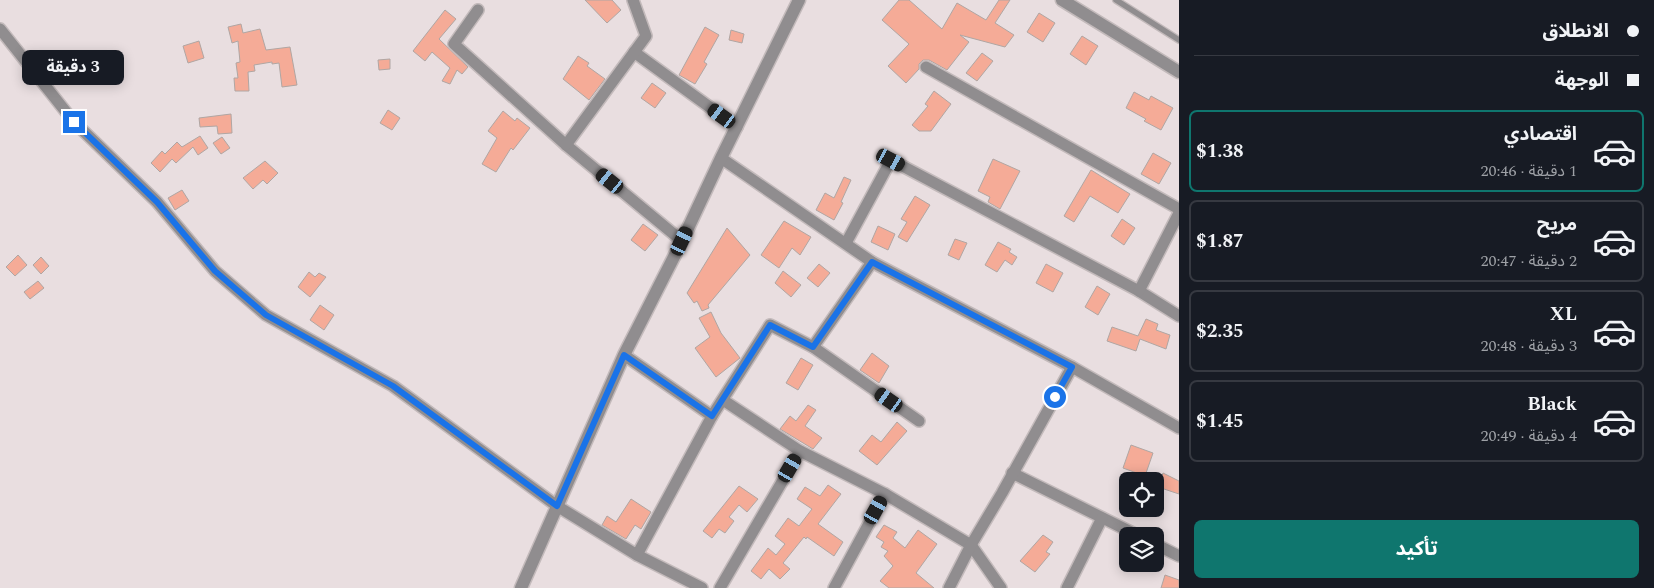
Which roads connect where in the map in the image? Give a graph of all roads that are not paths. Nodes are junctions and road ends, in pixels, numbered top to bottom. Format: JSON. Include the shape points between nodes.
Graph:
{"nodes":[{"id":1,"x":633,"y":0,"type":"edge"},
{"id":2,"x":799,"y":0,"type":"edge"},
{"id":3,"x":1062,"y":0,"type":"edge"},
{"id":4,"x":1116,"y":0,"type":"edge"},
{"id":5,"x":478,"y":10,"type":"dead end"},
{"id":6,"x":0,"y":29,"type":"edge"},
{"id":7,"x":1179,"y":40,"type":"edge"},
{"id":8,"x":634,"y":52,"type":"junction"},
{"id":9,"x":926,"y":67,"type":"dead end"},
{"id":10,"x":1179,"y":72,"type":"edge"},
{"id":11,"x":737,"y":127,"type":"junction"},
{"id":12,"x":566,"y":145,"type":"junction"},
{"id":13,"x":721,"y":158,"type":"junction"},
{"id":14,"x":1179,"y":209,"type":"edge"},
{"id":15,"x":1179,"y":213,"type":"edge"},
{"id":16,"x":682,"y":241,"type":"junction"},
{"id":17,"x":846,"y":244,"type":"junction"},
{"id":18,"x":872,"y":262,"type":"junction"},
{"id":19,"x":1138,"y":291,"type":"junction"},
{"id":20,"x":1179,"y":316,"type":"edge"},
{"id":21,"x":813,"y":347,"type":"junction"},
{"id":22,"x":624,"y":355,"type":"junction"},
{"id":23,"x":1072,"y":367,"type":"junction"},
{"id":24,"x":723,"y":400,"type":"junction"},
{"id":25,"x":712,"y":416,"type":"junction"},
{"id":26,"x":919,"y":421,"type":"dead end"},
{"id":27,"x":1179,"y":428,"type":"edge"},
{"id":28,"x":800,"y":451,"type":"junction"},
{"id":29,"x":1012,"y":473,"type":"junction"},
{"id":30,"x":884,"y":494,"type":"junction"},
{"id":31,"x":557,"y":506,"type":"junction"},
{"id":32,"x":1102,"y":518,"type":"junction"},
{"id":33,"x":1121,"y":527,"type":"edge"},
{"id":34,"x":971,"y":546,"type":"junction"},
{"id":35,"x":1164,"y":548,"type":"edge"},
{"id":36,"x":637,"y":555,"type":"junction"},
{"id":37,"x":1179,"y":556,"type":"edge"},
{"id":38,"x":521,"y":588,"type":"edge"},
{"id":39,"x":702,"y":588,"type":"edge"},
{"id":40,"x":720,"y":588,"type":"edge"},
{"id":41,"x":834,"y":588,"type":"edge"},
{"id":42,"x":949,"y":588,"type":"edge"},
{"id":43,"x":1002,"y":588,"type":"edge"},
{"id":44,"x":1067,"y":588,"type":"edge"}],
"edges":[{"from":1,"to":8,"type":"street","via":[[646,36]]},
{"from":2,"to":11,"type":"street"},
{"from":3,"to":10,"type":"street"},
{"from":4,"to":7,"type":"lane"},
{"from":5,"to":12,"type":"street","via":[[454,44]]},
{"from":6,"to":31,"type":"street","via":[[74,122],[157,202],[222,277],[266,315],[393,386]]},
{"from":8,"to":11,"type":"street"},
{"from":8,"to":12,"type":"street"},
{"from":9,"to":14,"type":"street"},
{"from":11,"to":13,"type":"street"},
{"from":12,"to":16,"type":"street"},
{"from":13,"to":16,"type":"street"},
{"from":13,"to":17,"type":"street"},
{"from":15,"to":19,"type":"street"},
{"from":16,"to":22,"type":"street"},
{"from":17,"to":18,"type":"street"},
{"from":17,"to":19,"type":"street","via":[[891,160]]},
{"from":18,"to":21,"type":"street"},
{"from":18,"to":23,"type":"street"},
{"from":19,"to":20,"type":"street"},
{"from":21,"to":24,"type":"street","via":[[770,325]]},
{"from":21,"to":26,"type":"street"},
{"from":22,"to":25,"type":"street"},
{"from":22,"to":31,"type":"street"},
{"from":23,"to":27,"type":"street"},
{"from":23,"to":29,"type":"street"},
{"from":24,"to":25,"type":"street"},
{"from":24,"to":28,"type":"street"},
{"from":25,"to":36,"type":"street"},
{"from":28,"to":30,"type":"street"},
{"from":28,"to":40,"type":"street"},
{"from":29,"to":32,"type":"street"},
{"from":29,"to":34,"type":"street"},
{"from":30,"to":34,"type":"street"},
{"from":30,"to":41,"type":"street"},
{"from":31,"to":36,"type":"street"},
{"from":31,"to":38,"type":"street"},
{"from":32,"to":33,"type":"street"},
{"from":32,"to":44,"type":"street"},
{"from":34,"to":42,"type":"street"},
{"from":34,"to":43,"type":"street"},
{"from":35,"to":37,"type":"street"},
{"from":36,"to":39,"type":"street"}]}
